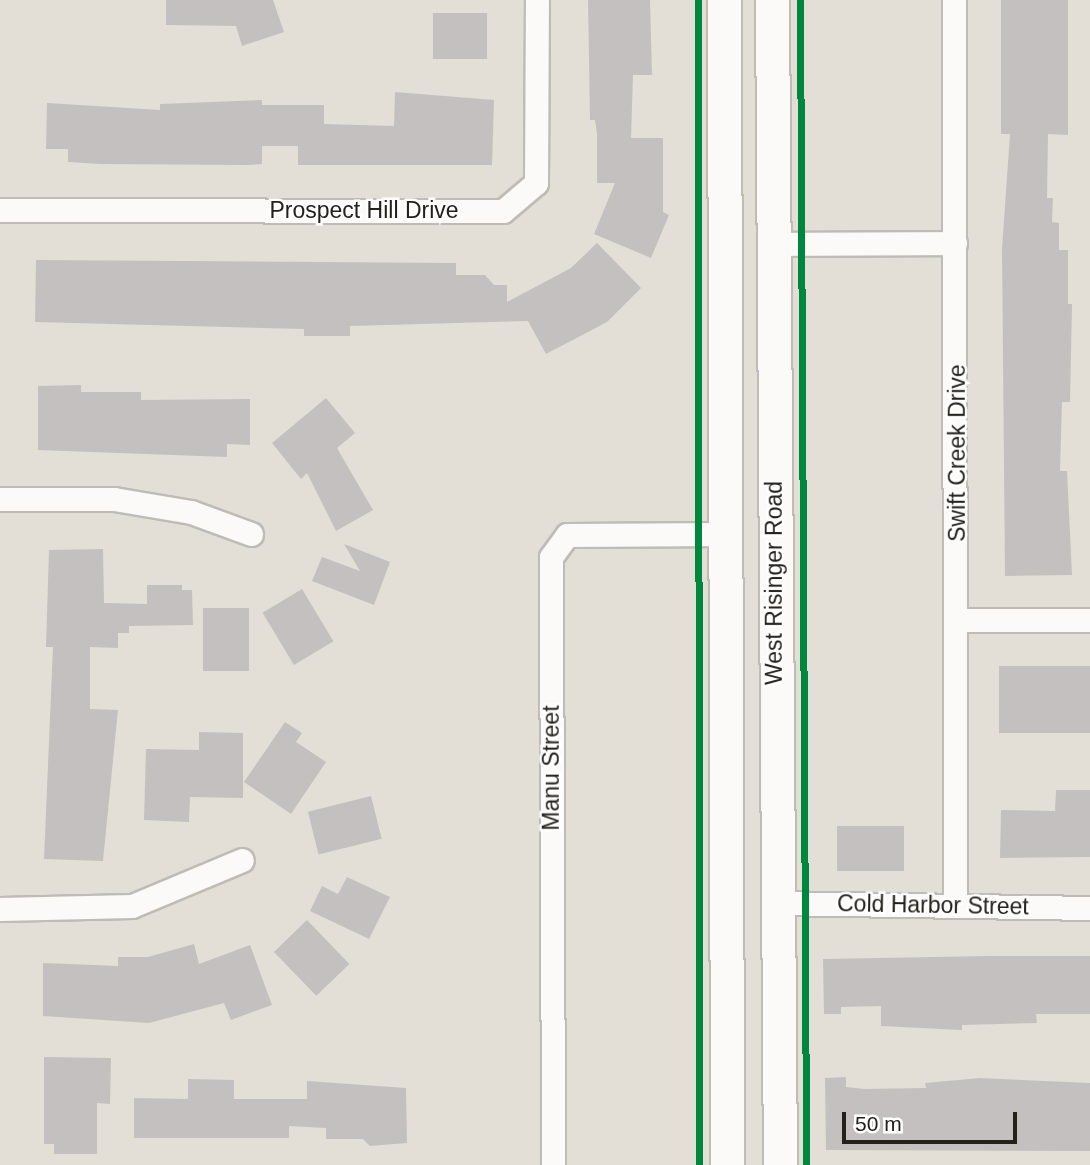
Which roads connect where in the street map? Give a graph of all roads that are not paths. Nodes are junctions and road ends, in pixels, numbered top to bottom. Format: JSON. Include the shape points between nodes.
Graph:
{"nodes":[{"id":1,"x":537,"y":0,"type":"edge"},
{"id":2,"x":724,"y":0,"type":"edge"},
{"id":3,"x":772,"y":0,"type":"edge"},
{"id":4,"x":954,"y":0,"type":"edge"},
{"id":5,"x":0,"y":210,"type":"edge"},
{"id":6,"x":955,"y":243,"type":"junction"},
{"id":7,"x":773,"y":244,"type":"junction"},
{"id":8,"x":0,"y":499,"type":"edge"},
{"id":9,"x":251,"y":534,"type":"dead end"},
{"id":10,"x":726,"y":534,"type":"junction"},
{"id":11,"x":958,"y":620,"type":"junction"},
{"id":12,"x":1090,"y":620,"type":"edge"},
{"id":13,"x":242,"y":860,"type":"dead end"},
{"id":14,"x":775,"y":903,"type":"junction"},
{"id":15,"x":955,"y":906,"type":"junction"},
{"id":16,"x":1090,"y":908,"type":"edge"},
{"id":17,"x":0,"y":909,"type":"edge"},
{"id":18,"x":553,"y":1165,"type":"edge"},
{"id":19,"x":727,"y":1165,"type":"edge"},
{"id":20,"x":780,"y":1165,"type":"edge"}],
"edges":[{"from":1,"to":5,"type":"street","name":"Prospect Hill Drive","via":[[536,183],[503,211]]},
{"from":2,"to":10,"type":"main road","name":"West Risinger Road"},
{"from":3,"to":7,"type":"main road","name":"West Risinger Road"},
{"from":4,"to":6,"type":"street","name":"Swift Creek Drive"},
{"from":6,"to":7,"type":"street"},
{"from":6,"to":11,"type":"street","name":"Swift Creek Drive"},
{"from":7,"to":14,"type":"main road","name":"West Risinger Road"},
{"from":8,"to":9,"type":"street","via":[[114,499],[191,512]]},
{"from":10,"to":18,"type":"street","name":"Manu Street","via":[[567,535],[551,557]]},
{"from":10,"to":19,"type":"main road","name":"West Risinger Road"},
{"from":11,"to":12,"type":"street"},
{"from":11,"to":15,"type":"street","name":"Swift Creek Drive"},
{"from":13,"to":17,"type":"street","via":[[132,906]]},
{"from":14,"to":15,"type":"street","name":"Cold Harbor Street"},
{"from":14,"to":20,"type":"main road","name":"West Risinger Road"},
{"from":15,"to":16,"type":"street","name":"Cold Harbor Street"}]}
